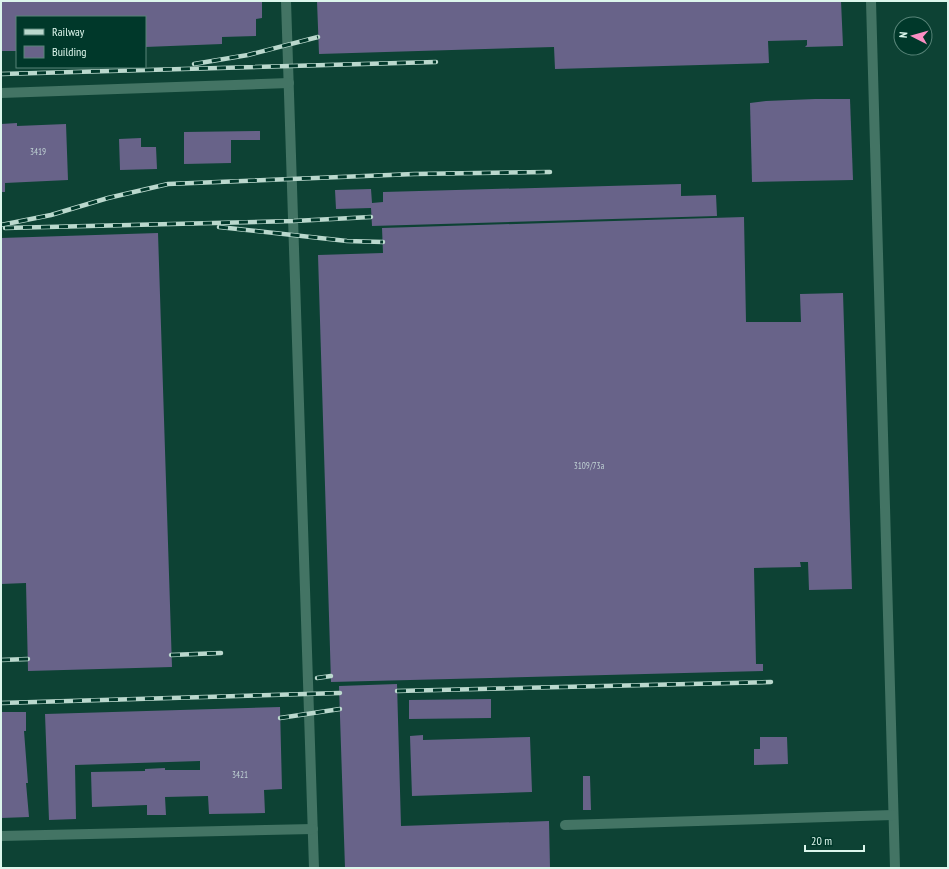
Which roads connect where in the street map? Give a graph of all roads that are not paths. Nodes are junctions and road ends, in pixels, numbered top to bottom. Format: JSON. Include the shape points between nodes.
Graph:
{"nodes":[{"id":1,"x":286,"y":1,"type":"edge"},
{"id":2,"x":871,"y":1,"type":"edge"},
{"id":3,"x":289,"y":83,"type":"junction"},
{"id":4,"x":1,"y":93,"type":"edge"},
{"id":5,"x":893,"y":815,"type":"junction"},
{"id":6,"x":565,"y":825,"type":"dead end"},
{"id":7,"x":313,"y":829,"type":"junction"},
{"id":8,"x":1,"y":836,"type":"edge"},
{"id":9,"x":314,"y":868,"type":"edge"},
{"id":10,"x":895,"y":868,"type":"edge"}],
"edges":[{"from":1,"to":3,"type":"lane"},
{"from":2,"to":5,"type":"lane"},
{"from":3,"to":4,"type":"lane"},
{"from":3,"to":7,"type":"lane"},
{"from":5,"to":6,"type":"lane"},
{"from":5,"to":10,"type":"lane"},
{"from":7,"to":8,"type":"lane"},
{"from":7,"to":9,"type":"lane"}]}
